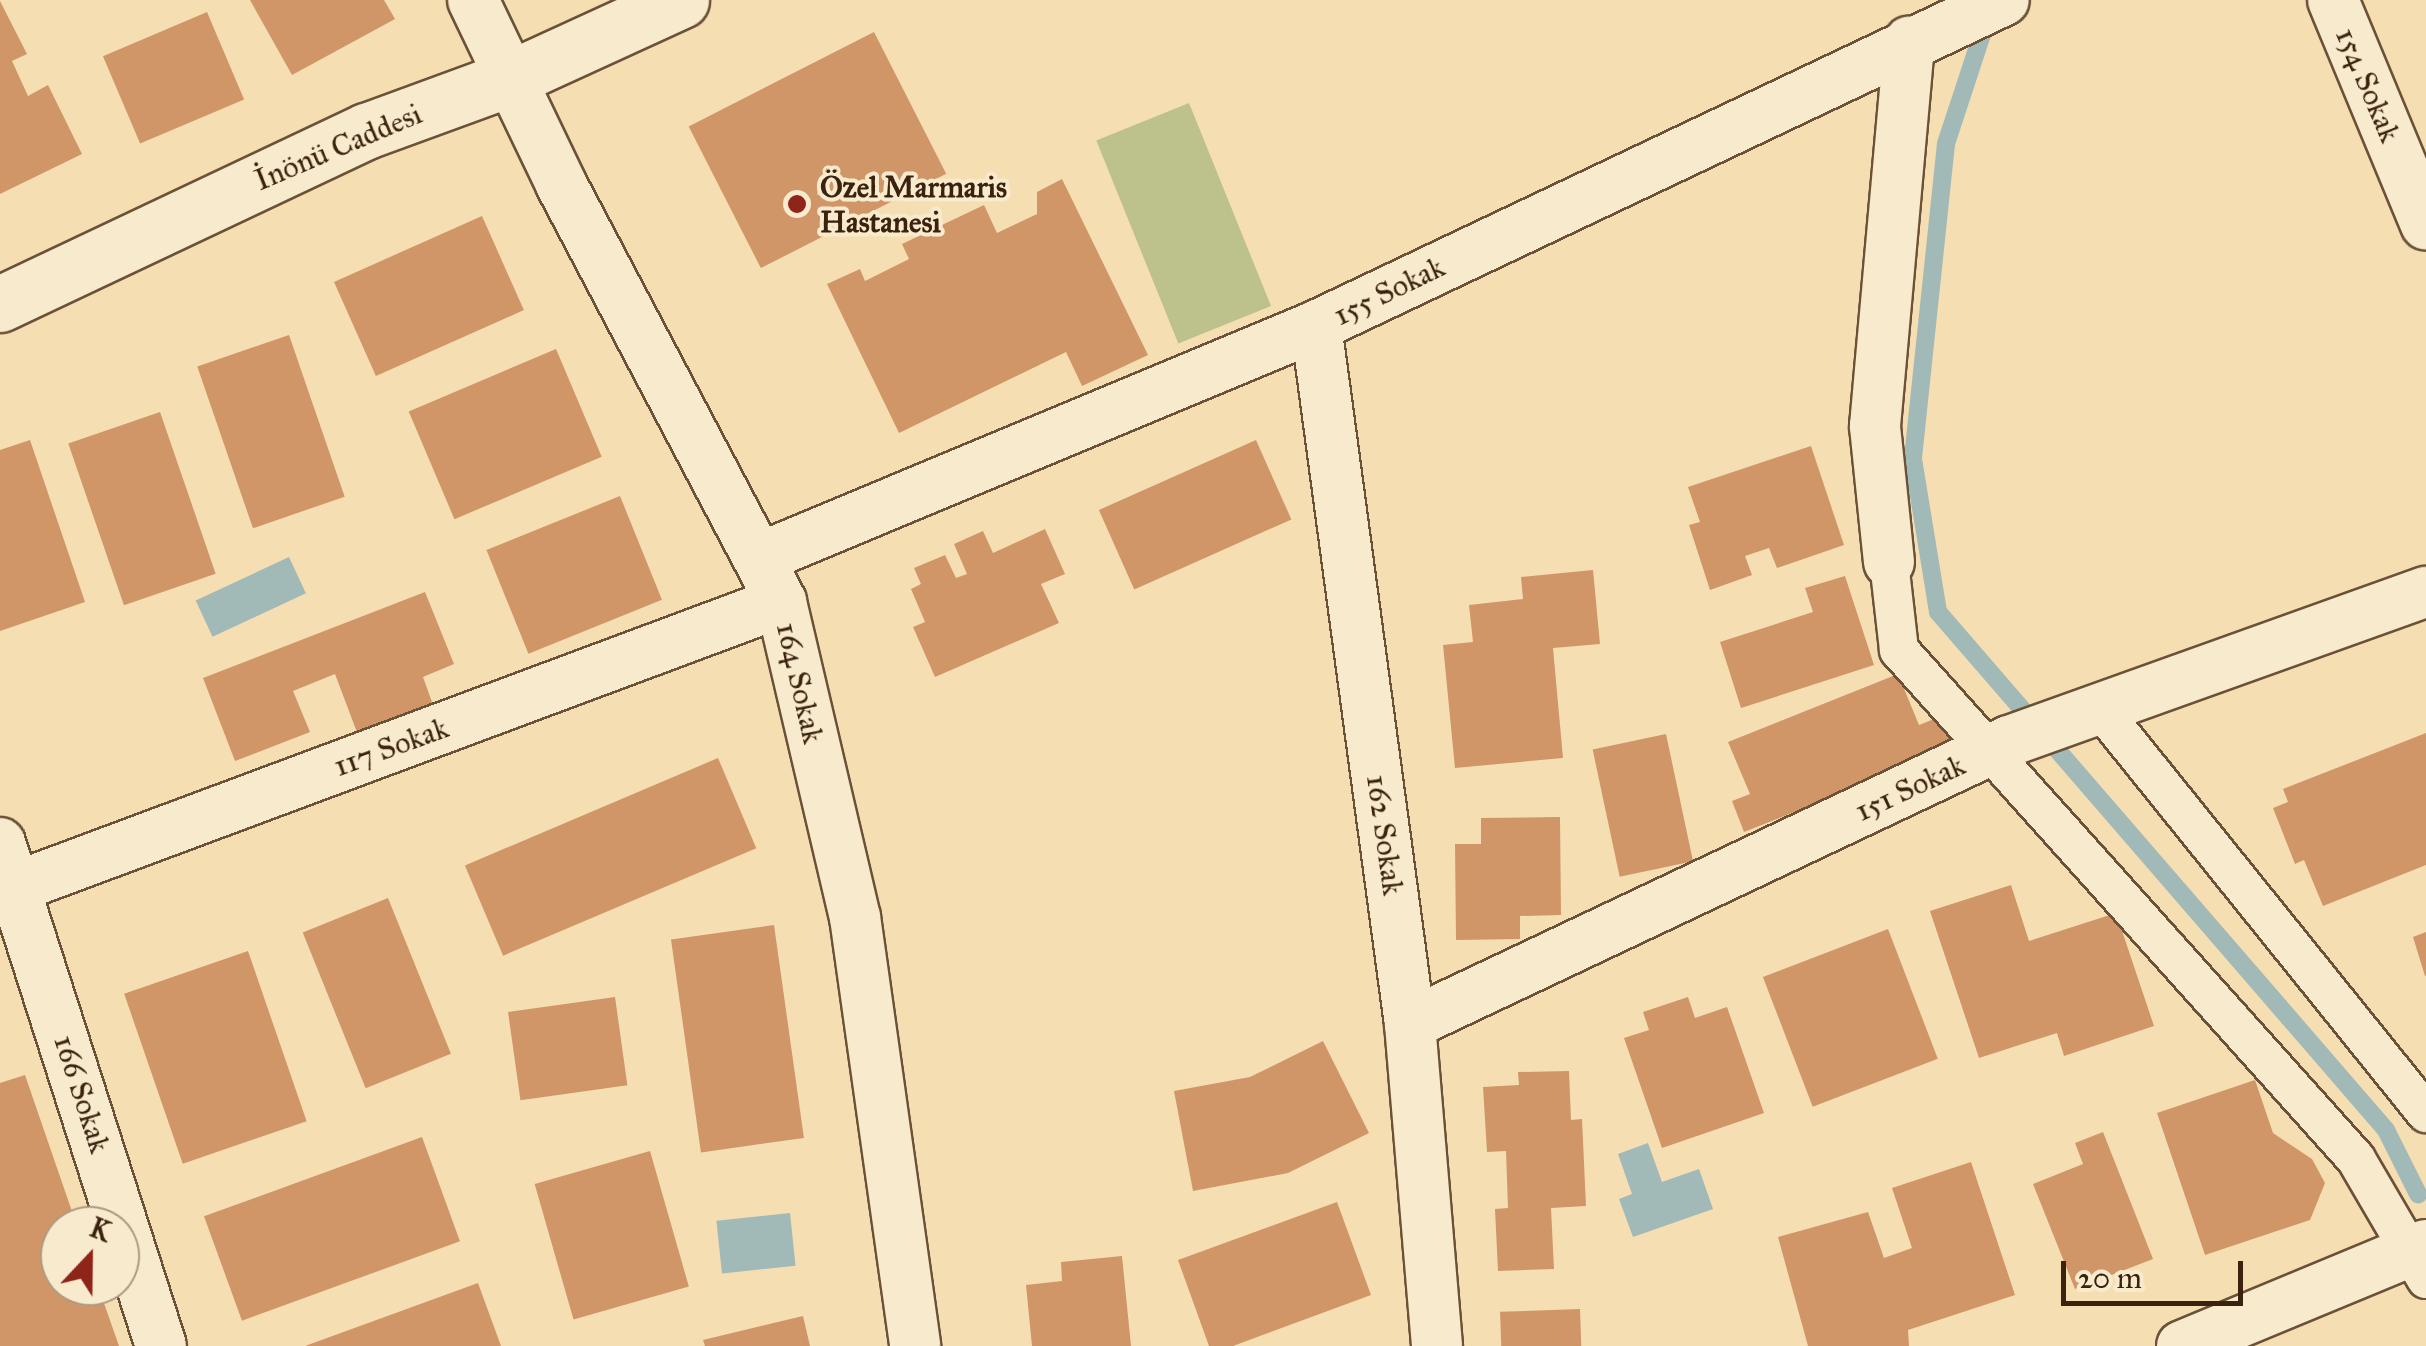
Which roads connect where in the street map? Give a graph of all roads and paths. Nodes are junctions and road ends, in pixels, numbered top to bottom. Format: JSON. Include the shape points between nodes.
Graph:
{"nodes":[{"id":1,"x":474,"y":0,"type":"edge"},
{"id":2,"x":680,"y":0,"type":"edge"},
{"id":3,"x":2333,"y":0,"type":"edge"},
{"id":4,"x":1977,"y":6,"type":"edge"},
{"id":5,"x":1909,"y":42,"type":"junction"},
{"id":6,"x":511,"y":78,"type":"junction"},
{"id":7,"x":2426,"y":225,"type":"edge"},
{"id":8,"x":0,"y":304,"type":"edge"},
{"id":9,"x":1316,"y":326,"type":"junction"},
{"id":10,"x":762,"y":557,"type":"junction"},
{"id":11,"x":1889,"y":562,"type":"joint"},
{"id":12,"x":2426,"y":592,"type":"edge"},
{"id":13,"x":782,"y":602,"type":"junction"},
{"id":14,"x":2098,"y":706,"type":"junction"},
{"id":15,"x":1994,"y":749,"type":"junction"},
{"id":16,"x":5,"y":875,"type":"edge"},
{"id":17,"x":1410,"y":1024,"type":"junction"},
{"id":18,"x":2426,"y":1112,"type":"edge"},
{"id":19,"x":2420,"y":1259,"type":"edge"},
{"id":20,"x":161,"y":1346,"type":"edge"},
{"id":21,"x":915,"y":1346,"type":"edge"},
{"id":22,"x":1437,"y":1346,"type":"edge"},
{"id":23,"x":2182,"y":1346,"type":"edge"}],
"edges":[{"from":1,"to":6,"type":"street","name":"164 Sokak"},
{"from":2,"to":6,"type":"street","name":"İnönü Caddesi"},
{"from":3,"to":7,"type":"street","name":"154 Sokak"},
{"from":4,"to":5,"type":"street","name":"155 Sokak"},
{"from":5,"to":9,"type":"street","name":"155 Sokak"},
{"from":5,"to":11,"type":"street","via":[[1875,426]]},
{"from":6,"to":8,"type":"street","name":"İnönü Caddesi","via":[[366,130]]},
{"from":6,"to":10,"type":"street","name":"164 Sokak"},
{"from":9,"to":10,"type":"street","name":"155 Sokak"},
{"from":9,"to":17,"type":"street","name":"162 Sokak"},
{"from":10,"to":13,"type":"street","name":"164 Sokak"},
{"from":11,"to":15,"type":"street","via":[[1900,650]]},
{"from":12,"to":14,"type":"street","name":"151 Sokak"},
{"from":13,"to":16,"type":"street","name":"117 Sokak"},
{"from":13,"to":21,"type":"street","name":"164 Sokak","via":[[855,917]]},
{"from":14,"to":15,"type":"street","name":"151 Sokak"},
{"from":14,"to":18,"type":"street"},
{"from":15,"to":17,"type":"street","name":"151 Sokak"},
{"from":15,"to":19,"type":"street","via":[[2356,1160]]},
{"from":16,"to":20,"type":"street","name":"166 Sokak"},
{"from":17,"to":22,"type":"street","name":"162 Sokak"},
{"from":19,"to":23,"type":"street"}]}
